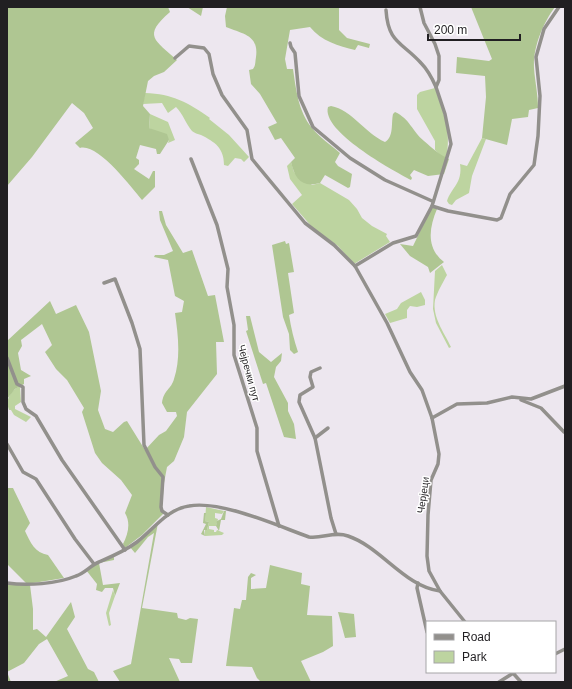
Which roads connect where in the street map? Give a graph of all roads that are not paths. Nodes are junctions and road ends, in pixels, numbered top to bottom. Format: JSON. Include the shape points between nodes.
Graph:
{"nodes":[{"id":1,"x":420,"y":7,"type":"edge"},
{"id":2,"x":559,"y":7,"type":"edge"},
{"id":3,"x":386,"y":10,"type":"dead end"},
{"id":4,"x":290,"y":43,"type":"dead end"},
{"id":5,"x":175,"y":58,"type":"dead end"},
{"id":6,"x":436,"y":87,"type":"junction"},
{"id":7,"x":191,"y":159,"type":"dead end"},
{"id":8,"x":432,"y":200,"type":"junction"},
{"id":9,"x":432,"y":206,"type":"junction"},
{"id":10,"x":355,"y":266,"type":"junction"},
{"id":11,"x":104,"y":283,"type":"dead end"},
{"id":12,"x":7,"y":358,"type":"edge"},
{"id":13,"x":320,"y":368,"type":"dead end"},
{"id":14,"x":565,"y":386,"type":"edge"},
{"id":15,"x":516,"y":398,"type":"junction"},
{"id":16,"x":432,"y":418,"type":"junction"},
{"id":17,"x":328,"y":428,"type":"dead end"},
{"id":18,"x":564,"y":432,"type":"edge"},
{"id":19,"x":315,"y":438,"type":"junction"},
{"id":20,"x":7,"y":444,"type":"edge"},
{"id":21,"x":168,"y":515,"type":"junction"},
{"id":22,"x":279,"y":526,"type":"junction"},
{"id":23,"x":336,"y":534,"type":"junction"},
{"id":24,"x":125,"y":550,"type":"junction"},
{"id":25,"x":94,"y":564,"type":"junction"},
{"id":26,"x":7,"y":583,"type":"edge"},
{"id":27,"x":418,"y":583,"type":"junction"},
{"id":28,"x":440,"y":590,"type":"junction"},
{"id":29,"x":464,"y":621,"type":"edge"},
{"id":30,"x":426,"y":628,"type":"edge"},
{"id":31,"x":565,"y":649,"type":"edge"},
{"id":32,"x":556,"y":654,"type":"edge"},
{"id":33,"x":512,"y":673,"type":"edge"},
{"id":34,"x":515,"y":673,"type":"edge"},
{"id":35,"x":499,"y":682,"type":"edge"},
{"id":36,"x":521,"y":682,"type":"edge"}],
"edges":[{"from":1,"to":6,"type":"street","via":[[424,24],[436,44],[439,56]]},
{"from":2,"to":9,"type":"street","via":[[544,29],[536,58],[540,96],[534,166],[510,194],[501,218],[492,220]]},
{"from":3,"to":6,"type":"street","via":[[392,37],[422,63]]},
{"from":4,"to":8,"type":"street","via":[[295,53],[298,96],[313,127],[356,162],[384,180]]},
{"from":5,"to":10,"type":"street","name":"Черјеци","via":[[189,46],[204,48],[209,54],[213,74],[222,95],[247,130],[252,159],[305,223],[334,245]]},
{"from":6,"to":8,"type":"street","via":[[452,144]]},
{"from":7,"to":22,"type":"street","name":"Чејречки пут","via":[[217,224],[228,269],[226,287],[234,325],[234,355],[257,428],[256,451]]},
{"from":8,"to":9,"type":"street"},
{"from":9,"to":10,"type":"street","via":[[416,236],[393,243]]},
{"from":10,"to":16,"type":"street","name":"Черјеци","via":[[387,323],[410,372],[422,390]]},
{"from":11,"to":21,"type":"street","via":[[115,279],[136,334],[142,368],[144,445],[163,477],[161,507]]},
{"from":12,"to":24,"type":"street","via":[[17,384],[23,387],[23,402],[26,409],[36,416],[65,465]]},
{"from":13,"to":19,"type":"street","via":[[311,372],[313,387],[298,399]]},
{"from":14,"to":15,"type":"street","via":[[534,398]]},
{"from":15,"to":16,"type":"street","via":[[487,403],[457,404]]},
{"from":15,"to":18,"type":"street","via":[[541,408]]},
{"from":16,"to":28,"type":"street","name":"Черјеци","via":[[439,460],[431,480],[427,556],[429,571]]},
{"from":17,"to":19,"type":"street"},
{"from":19,"to":23,"type":"street"},
{"from":20,"to":25,"type":"street","via":[[23,472],[36,479]]},
{"from":21,"to":22,"type":"street","via":[[184,507],[199,505],[242,512]]},
{"from":21,"to":24,"type":"street"},
{"from":22,"to":23,"type":"street","via":[[315,538]]},
{"from":23,"to":27,"type":"street","via":[[350,536],[368,546]]},
{"from":24,"to":25,"type":"street"},
{"from":25,"to":26,"type":"street","via":[[68,579],[31,585]]},
{"from":27,"to":28,"type":"street","via":[[432,590]]},
{"from":27,"to":30,"type":"street","via":[[416,588]]},
{"from":28,"to":29,"type":"street"},
{"from":31,"to":32,"type":"street"},
{"from":33,"to":35,"type":"street"},
{"from":34,"to":36,"type":"street"}]}
